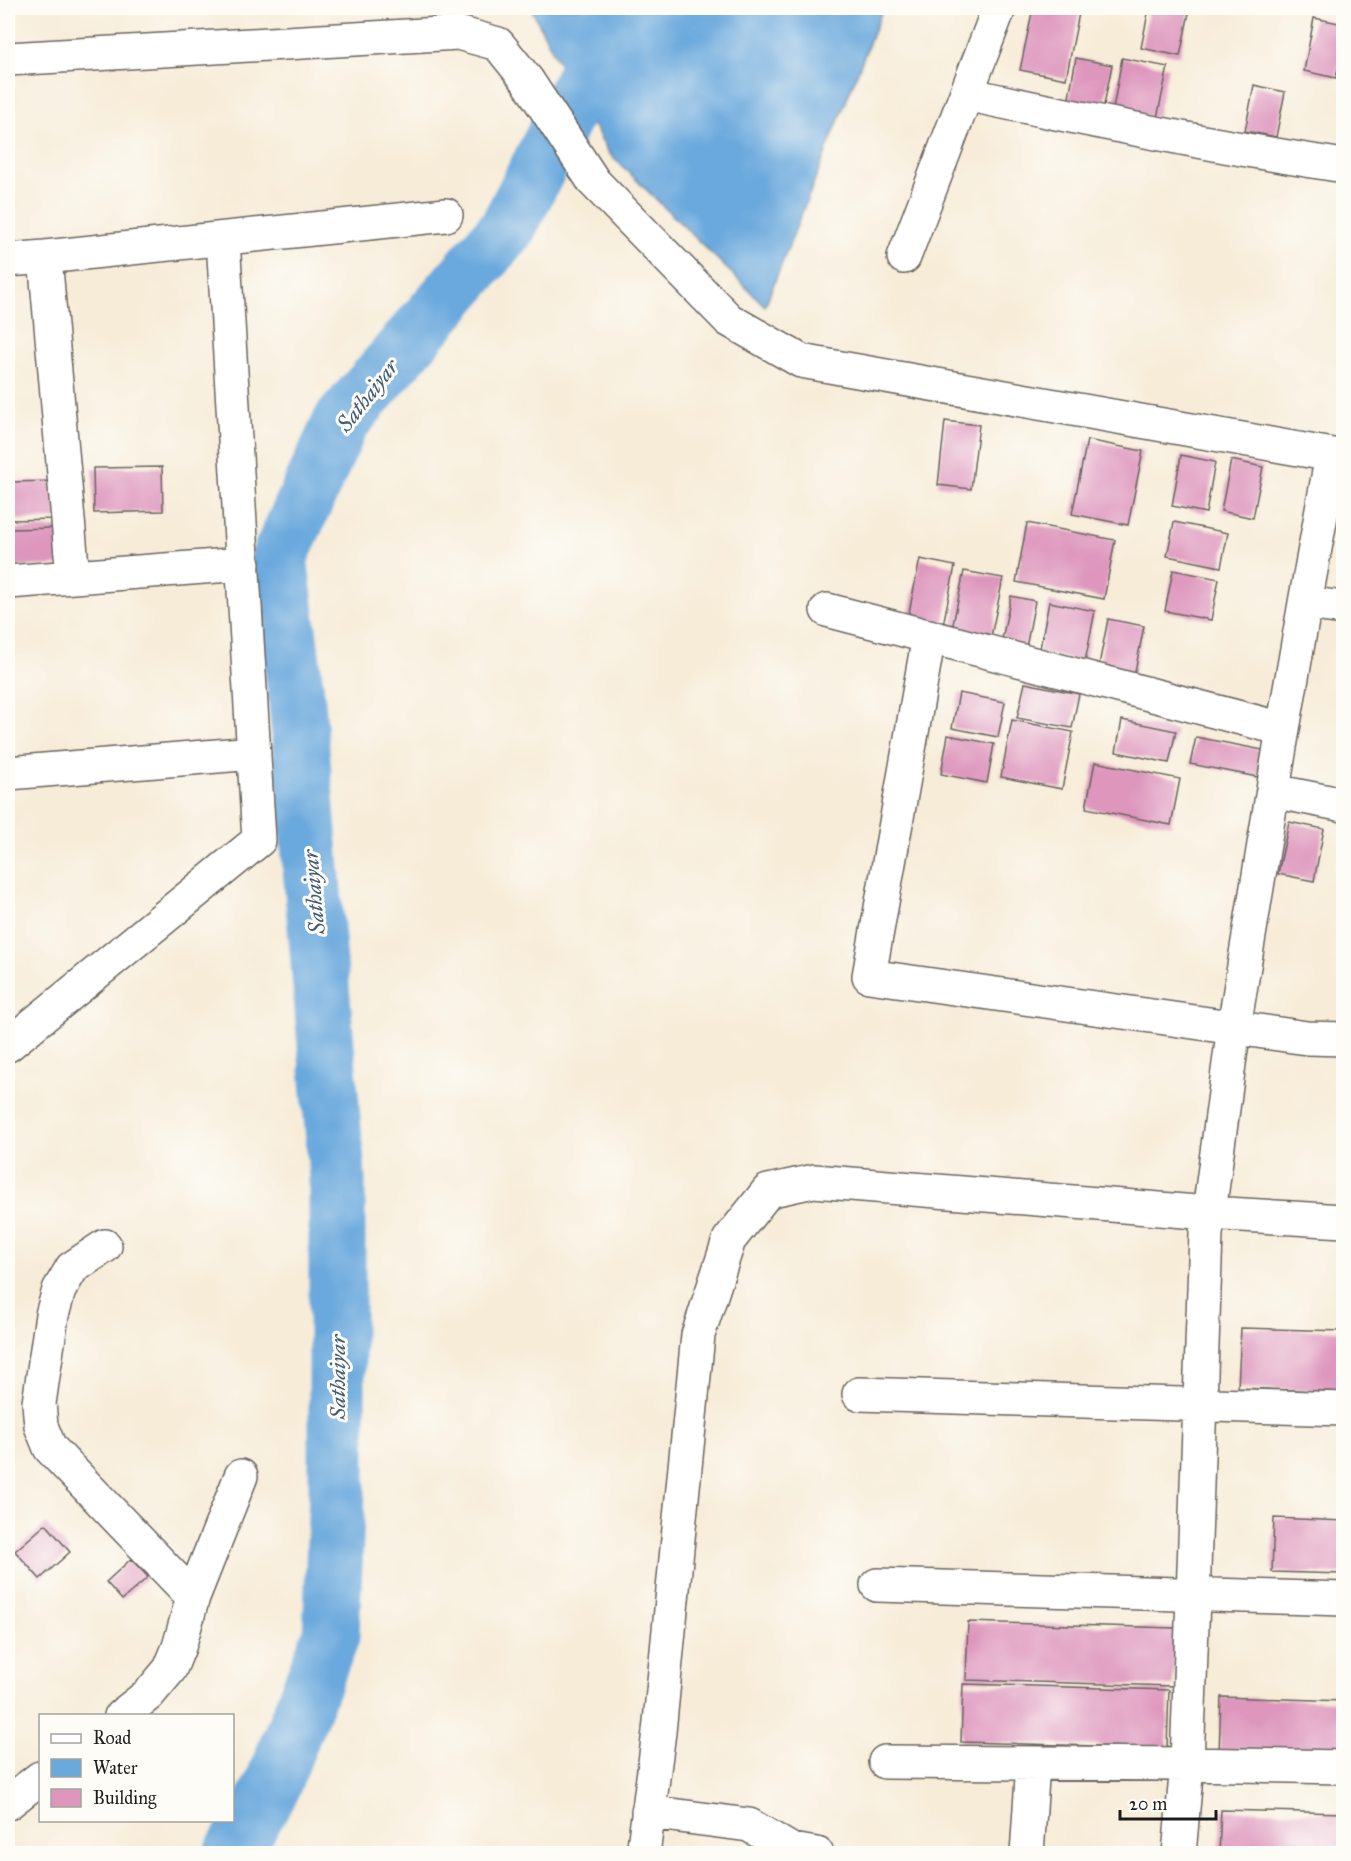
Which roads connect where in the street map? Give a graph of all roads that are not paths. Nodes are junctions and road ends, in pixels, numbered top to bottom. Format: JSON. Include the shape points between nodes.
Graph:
{"nodes":[{"id":1,"x":999,"y":8,"type":"edge"},
{"id":2,"x":8,"y":59,"type":"edge"},
{"id":3,"x":966,"y":94,"type":"junction"},
{"id":4,"x":1344,"y":166,"type":"edge"},
{"id":5,"x":446,"y":215,"type":"dead end"},
{"id":6,"x":223,"y":238,"type":"junction"},
{"id":7,"x":45,"y":258,"type":"junction"},
{"id":8,"x":904,"y":258,"type":"dead end"},
{"id":9,"x":8,"y":260,"type":"edge"},
{"id":10,"x":1338,"y":456,"type":"edge"},
{"id":11,"x":243,"y":564,"type":"junction"},
{"id":12,"x":73,"y":577,"type":"junction"},
{"id":13,"x":8,"y":582,"type":"edge"},
{"id":14,"x":1305,"y":603,"type":"junction"},
{"id":15,"x":1344,"y":608,"type":"edge"},
{"id":16,"x":827,"y":610,"type":"dead end"},
{"id":17,"x":929,"y":636,"type":"junction"},
{"id":18,"x":1283,"y":729,"type":"junction"},
{"id":19,"x":254,"y":753,"type":"junction"},
{"id":20,"x":8,"y":773,"type":"edge"},
{"id":21,"x":1273,"y":791,"type":"junction"},
{"id":22,"x":1344,"y":805,"type":"edge"},
{"id":23,"x":1234,"y":1027,"type":"junction"},
{"id":24,"x":1344,"y":1039,"type":"edge"},
{"id":25,"x":8,"y":1045,"type":"edge"},
{"id":26,"x":1209,"y":1213,"type":"junction"},
{"id":27,"x":1344,"y":1221,"type":"edge"},
{"id":28,"x":105,"y":1246,"type":"dead end"},
{"id":29,"x":859,"y":1394,"type":"dead end"},
{"id":30,"x":1200,"y":1404,"type":"junction"},
{"id":31,"x":1344,"y":1409,"type":"edge"},
{"id":32,"x":241,"y":1476,"type":"dead end"},
{"id":33,"x":878,"y":1585,"type":"dead end"},
{"id":34,"x":1193,"y":1594,"type":"junction"},
{"id":35,"x":193,"y":1598,"type":"junction"},
{"id":36,"x":1344,"y":1599,"type":"edge"},
{"id":37,"x":124,"y":1714,"type":"edge"},
{"id":38,"x":885,"y":1762,"type":"dead end"},
{"id":39,"x":1033,"y":1763,"type":"junction"},
{"id":40,"x":1187,"y":1764,"type":"junction"},
{"id":41,"x":1344,"y":1767,"type":"edge"},
{"id":42,"x":39,"y":1779,"type":"edge"},
{"id":43,"x":8,"y":1803,"type":"edge"},
{"id":44,"x":648,"y":1812,"type":"junction"},
{"id":45,"x":643,"y":1854,"type":"edge"},
{"id":46,"x":817,"y":1854,"type":"edge"},
{"id":47,"x":1027,"y":1854,"type":"edge"},
{"id":48,"x":1179,"y":1854,"type":"edge"}],
"edges":[{"from":1,"to":3,"type":"street"},
{"from":2,"to":10,"type":"street","via":[[459,33],[498,44],[527,80],[594,182],[729,320],[801,361]]},
{"from":3,"to":4,"type":"street","via":[[1101,123]]},
{"from":3,"to":8,"type":"street"},
{"from":5,"to":6,"type":"street"},
{"from":6,"to":7,"type":"street"},
{"from":6,"to":11,"type":"street"},
{"from":7,"to":9,"type":"street"},
{"from":7,"to":12,"type":"street"},
{"from":10,"to":14,"type":"street"},
{"from":11,"to":12,"type":"street"},
{"from":11,"to":19,"type":"street"},
{"from":12,"to":13,"type":"street"},
{"from":14,"to":15,"type":"street"},
{"from":14,"to":18,"type":"street"},
{"from":16,"to":17,"type":"street"},
{"from":17,"to":18,"type":"street"},
{"from":17,"to":23,"type":"street","via":[[869,976]]},
{"from":18,"to":21,"type":"street"},
{"from":19,"to":20,"type":"street"},
{"from":19,"to":25,"type":"street","via":[[260,840]]},
{"from":21,"to":22,"type":"street"},
{"from":21,"to":23,"type":"street"},
{"from":23,"to":24,"type":"street","via":[[1307,1038]]},
{"from":23,"to":26,"type":"street"},
{"from":26,"to":27,"type":"street"},
{"from":26,"to":30,"type":"street"},
{"from":26,"to":44,"type":"street","via":[[814,1181],[768,1191],[729,1240],[698,1335]]},
{"from":28,"to":35,"type":"street","via":[[72,1268],[59,1290],[39,1403],[41,1426],[51,1448]]},
{"from":29,"to":30,"type":"street"},
{"from":30,"to":31,"type":"street"},
{"from":30,"to":34,"type":"street"},
{"from":32,"to":35,"type":"street"},
{"from":33,"to":34,"type":"street"},
{"from":34,"to":36,"type":"street"},
{"from":34,"to":40,"type":"street"},
{"from":35,"to":37,"type":"street","via":[[170,1669],[149,1694]]},
{"from":38,"to":39,"type":"street"},
{"from":39,"to":40,"type":"street"},
{"from":39,"to":47,"type":"street"},
{"from":40,"to":41,"type":"street"},
{"from":40,"to":48,"type":"street"},
{"from":42,"to":43,"type":"street"},
{"from":44,"to":45,"type":"street"},
{"from":44,"to":46,"type":"street","via":[[749,1825],[791,1850]]}]}
